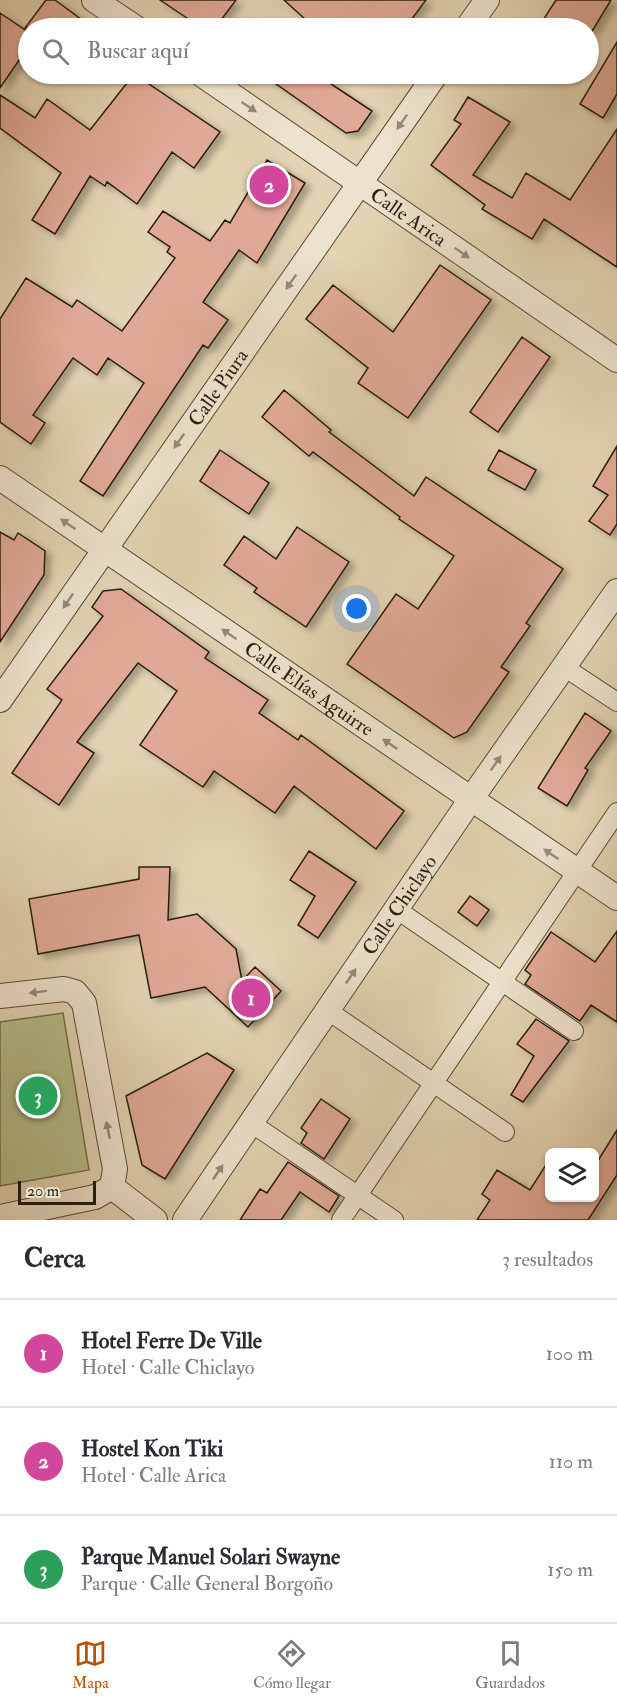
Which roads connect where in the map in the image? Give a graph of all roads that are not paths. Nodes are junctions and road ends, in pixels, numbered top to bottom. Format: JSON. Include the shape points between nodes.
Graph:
{"nodes":[{"id":1,"x":94,"y":0,"type":"edge"},
{"id":2,"x":487,"y":0,"type":"edge"},
{"id":3,"x":121,"y":18,"type":"edge"},
{"id":4,"x":474,"y":18,"type":"edge"},
{"id":5,"x":216,"y":84,"type":"edge"},
{"id":6,"x":429,"y":84,"type":"edge"},
{"id":7,"x":360,"y":183,"type":"junction"},
{"id":8,"x":617,"y":360,"type":"edge"},
{"id":9,"x":0,"y":478,"type":"edge"},
{"id":10,"x":104,"y":548,"type":"junction"},
{"id":11,"x":617,"y":591,"type":"edge"},
{"id":12,"x":564,"y":667,"type":"junction"},
{"id":13,"x":0,"y":700,"type":"edge"},
{"id":14,"x":617,"y":702,"type":"edge"},
{"id":15,"x":471,"y":799,"type":"junction"},
{"id":16,"x":617,"y":812,"type":"edge"},
{"id":17,"x":577,"y":871,"type":"junction"},
{"id":18,"x":617,"y":898,"type":"edge"},
{"id":19,"x":396,"y":909,"type":"junction"},
{"id":20,"x":502,"y":982,"type":"junction"},
{"id":21,"x":0,"y":996,"type":"edge"},
{"id":22,"x":327,"y":1010,"type":"junction"},
{"id":23,"x":574,"y":1031,"type":"dead end"},
{"id":24,"x":434,"y":1082,"type":"junction"},
{"id":25,"x":251,"y":1123,"type":"junction"},
{"id":26,"x":505,"y":1132,"type":"dead end"},
{"id":27,"x":112,"y":1187,"type":"junction"},
{"id":28,"x":358,"y":1195,"type":"junction"},
{"id":29,"x":0,"y":1217,"type":"edge"},
{"id":30,"x":155,"y":1220,"type":"edge"},
{"id":31,"x":185,"y":1220,"type":"edge"},
{"id":32,"x":341,"y":1220,"type":"edge"},
{"id":33,"x":394,"y":1220,"type":"edge"}],
"edges":[{"from":1,"to":3,"type":"street"},
{"from":2,"to":4,"type":"street"},
{"from":5,"to":7,"type":"street","name":"Calle Arica","one_way":true},
{"from":6,"to":7,"type":"street","name":"Calle Piura","one_way":true},
{"from":7,"to":8,"type":"street","name":"Calle Arica","one_way":true},
{"from":7,"to":10,"type":"street","name":"Calle Piura","one_way":true},
{"from":10,"to":9,"type":"street","name":"Calle Elías Aguirre","one_way":true},
{"from":10,"to":13,"type":"street","name":"Calle Piura","one_way":true},
{"from":15,"to":10,"type":"street","name":"Calle Elías Aguirre","one_way":true},
{"from":11,"to":12,"type":"street","name":"Calle Chiclayo"},
{"from":12,"to":14,"type":"street"},
{"from":15,"to":12,"type":"street","name":"Calle Chiclayo","one_way":true},
{"from":17,"to":15,"type":"street","name":"Calle Elías Aguirre","one_way":true},
{"from":15,"to":19,"type":"street","name":"Calle Chiclayo"},
{"from":16,"to":17,"type":"street"},
{"from":17,"to":18,"type":"street","name":"Calle Elías Aguirre"},
{"from":17,"to":20,"type":"street"},
{"from":19,"to":20,"type":"street"},
{"from":22,"to":19,"type":"street","name":"Calle Chiclayo","one_way":true},
{"from":20,"to":23,"type":"street"},
{"from":20,"to":24,"type":"street"},
{"from":27,"to":21,"type":"street","one_way":true,"via":[[115,1169],[84,1003],[75,992],[64,989]]},
{"from":22,"to":24,"type":"street"},
{"from":22,"to":25,"type":"street","name":"Calle Chiclayo"},
{"from":24,"to":26,"type":"street"},
{"from":24,"to":28,"type":"street"},
{"from":25,"to":28,"type":"street"},
{"from":31,"to":25,"type":"street","name":"Calle Chiclayo","one_way":true},
{"from":27,"to":29,"type":"street","via":[[95,1197]]},
{"from":27,"to":30,"type":"street"},
{"from":28,"to":32,"type":"street"},
{"from":28,"to":33,"type":"street"}]}
